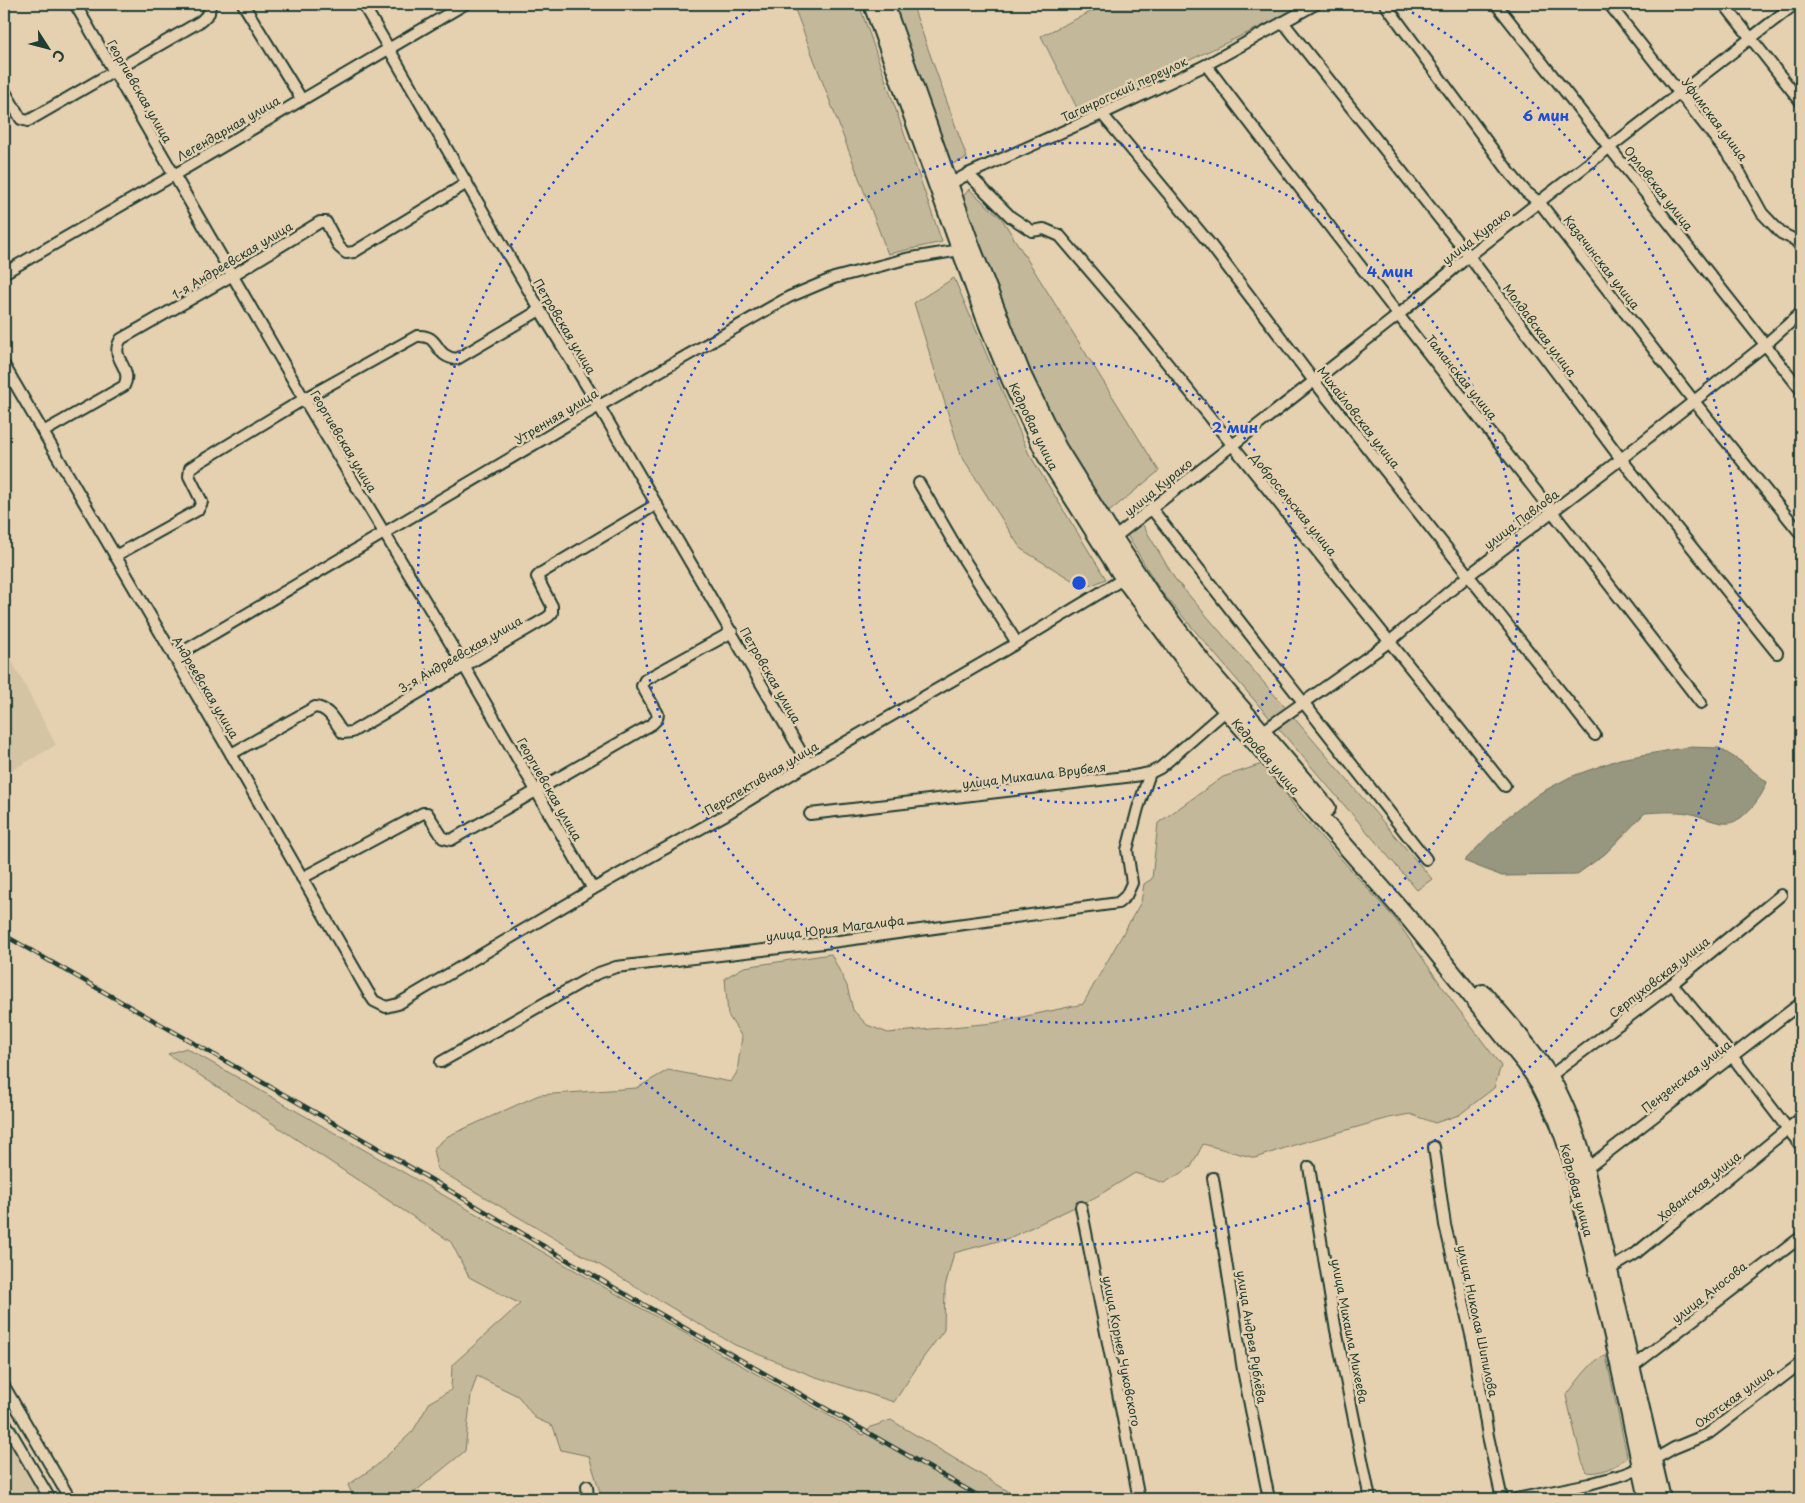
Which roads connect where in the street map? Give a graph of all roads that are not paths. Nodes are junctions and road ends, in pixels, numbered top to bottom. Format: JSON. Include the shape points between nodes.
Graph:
{"nodes":[{"id":1,"x":75,"y":4,"type":"edge"},
{"id":2,"x":210,"y":4,"type":"edge"},
{"id":3,"x":244,"y":4,"type":"edge"},
{"id":4,"x":363,"y":4,"type":"edge"},
{"id":5,"x":465,"y":4,"type":"edge"},
{"id":6,"x":872,"y":4,"type":"edge"},
{"id":7,"x":885,"y":4,"type":"edge"},
{"id":8,"x":1316,"y":4,"type":"edge"},
{"id":9,"x":1385,"y":4,"type":"edge"},
{"id":10,"x":1496,"y":4,"type":"edge"},
{"id":11,"x":1609,"y":4,"type":"edge"},
{"id":12,"x":1724,"y":4,"type":"edge"},
{"id":13,"x":1795,"y":4,"type":"edge"},
{"id":14,"x":1283,"y":22,"type":"junction"},
{"id":15,"x":1751,"y":39,"type":"junction"},
{"id":16,"x":389,"y":48,"type":"junction"},
{"id":17,"x":1206,"y":65,"type":"junction"},
{"id":18,"x":114,"y":70,"type":"junction"},
{"id":19,"x":4,"y":90,"type":"edge"},
{"id":20,"x":1681,"y":94,"type":"junction"},
{"id":21,"x":302,"y":100,"type":"junction"},
{"id":22,"x":1801,"y":102,"type":"edge"},
{"id":23,"x":1102,"y":114,"type":"junction"},
{"id":24,"x":1611,"y":148,"type":"junction"},
{"id":25,"x":968,"y":174,"type":"junction"},
{"id":26,"x":174,"y":175,"type":"junction"},
{"id":27,"x":467,"y":183,"type":"junction"},
{"id":28,"x":943,"y":187,"type":"junction"},
{"id":29,"x":1540,"y":203,"type":"junction"},
{"id":30,"x":1801,"y":247,"type":"edge"},
{"id":31,"x":966,"y":249,"type":"junction"},
{"id":32,"x":1469,"y":256,"type":"junction"},
{"id":33,"x":4,"y":273,"type":"edge"},
{"id":34,"x":233,"y":275,"type":"junction"},
{"id":35,"x":540,"y":310,"type":"junction"},
{"id":36,"x":1801,"y":313,"type":"edge"},
{"id":37,"x":1398,"y":316,"type":"junction"},
{"id":38,"x":1766,"y":344,"type":"junction"},
{"id":39,"x":4,"y":365,"type":"edge"},
{"id":40,"x":1314,"y":381,"type":"junction"},
{"id":41,"x":1801,"y":390,"type":"edge"},
{"id":42,"x":304,"y":398,"type":"junction"},
{"id":43,"x":1693,"y":400,"type":"junction"},
{"id":44,"x":599,"y":406,"type":"junction"},
{"id":45,"x":42,"y":432,"type":"junction"},
{"id":46,"x":1231,"y":445,"type":"junction"},
{"id":47,"x":1621,"y":458,"type":"junction"},
{"id":48,"x":919,"y":483,"type":"dead end"},
{"id":49,"x":657,"y":504,"type":"junction"},
{"id":50,"x":1151,"y":508,"type":"junction"},
{"id":51,"x":1552,"y":510,"type":"junction"},
{"id":52,"x":384,"y":533,"type":"junction"},
{"id":53,"x":1801,"y":534,"type":"edge"},
{"id":54,"x":1109,"y":542,"type":"junction"},
{"id":55,"x":115,"y":556,"type":"junction"},
{"id":56,"x":1130,"y":575,"type":"junction"},
{"id":57,"x":1468,"y":575,"type":"junction"},
{"id":58,"x":732,"y":632,"type":"junction"},
{"id":59,"x":1017,"y":642,"type":"junction"},
{"id":60,"x":1389,"y":642,"type":"junction"},
{"id":61,"x":1777,"y":653,"type":"dead end"},
{"id":62,"x":174,"y":657,"type":"junction"},
{"id":63,"x":464,"y":666,"type":"junction"},
{"id":64,"x":1304,"y":703,"type":"junction"},
{"id":65,"x":1701,"y":703,"type":"dead end"},
{"id":66,"x":1232,"y":706,"type":"junction"},
{"id":67,"x":1257,"y":735,"type":"junction"},
{"id":68,"x":1595,"y":735,"type":"dead end"},
{"id":69,"x":231,"y":754,"type":"junction"},
{"id":70,"x":808,"y":764,"type":"junction"},
{"id":71,"x":1150,"y":773,"type":"junction"},
{"id":72,"x":1505,"y":786,"type":"dead end"},
{"id":73,"x":537,"y":791,"type":"junction"},
{"id":74,"x":810,"y":814,"type":"dead end"},
{"id":75,"x":1426,"y":859,"type":"dead end"},
{"id":76,"x":302,"y":878,"type":"junction"},
{"id":77,"x":593,"y":889,"type":"junction"},
{"id":78,"x":1782,"y":895,"type":"dead end"},
{"id":79,"x":1672,"y":984,"type":"junction"},
{"id":80,"x":1801,"y":1003,"type":"edge"},
{"id":81,"x":398,"y":1004,"type":"joint"},
{"id":82,"x":1732,"y":1056,"type":"junction"},
{"id":83,"x":441,"y":1062,"type":"dead end"},
{"id":84,"x":1549,"y":1077,"type":"junction"},
{"id":85,"x":1801,"y":1118,"type":"edge"},
{"id":86,"x":1788,"y":1128,"type":"junction"},
{"id":87,"x":1801,"y":1146,"type":"edge"},
{"id":88,"x":1434,"y":1147,"type":"dead end"},
{"id":89,"x":1309,"y":1167,"type":"dead end"},
{"id":90,"x":1586,"y":1169,"type":"junction"},
{"id":91,"x":1213,"y":1178,"type":"dead end"},
{"id":92,"x":1081,"y":1207,"type":"dead end"},
{"id":93,"x":1801,"y":1237,"type":"edge"},
{"id":94,"x":1610,"y":1269,"type":"junction"},
{"id":95,"x":1801,"y":1363,"type":"edge"},
{"id":96,"x":1632,"y":1367,"type":"junction"},
{"id":97,"x":4,"y":1386,"type":"edge"},
{"id":98,"x":4,"y":1416,"type":"edge"},
{"id":99,"x":1647,"y":1464,"type":"junction"},
{"id":100,"x":587,"y":1486,"type":"dead end"},
{"id":101,"x":50,"y":1499,"type":"edge"},
{"id":102,"x":70,"y":1499,"type":"edge"},
{"id":103,"x":588,"y":1499,"type":"edge"},
{"id":104,"x":1139,"y":1499,"type":"edge"},
{"id":105,"x":1269,"y":1499,"type":"edge"},
{"id":106,"x":1370,"y":1499,"type":"edge"},
{"id":107,"x":1502,"y":1499,"type":"edge"},
{"id":108,"x":1516,"y":1499,"type":"edge"},
{"id":109,"x":1648,"y":1499,"type":"edge"},
{"id":110,"x":1662,"y":1499,"type":"edge"}],
"edges":[{"from":1,"to":18,"type":"street","name":"Георгиевская улица"},
{"from":2,"to":18,"type":"street","via":[[209,13],[201,21]]},
{"from":3,"to":21,"type":"street"},
{"from":4,"to":16,"type":"street","name":"Петровская улица"},
{"from":5,"to":16,"type":"street","name":"Легендарная улица"},
{"from":6,"to":28,"type":"main road","name":"Кедровая улица"},
{"from":7,"to":28,"type":"main road","name":"Кедровая улица"},
{"from":8,"to":14,"type":"street","name":"Таганрогский переулок"},
{"from":9,"to":29,"type":"street","name":"Казачинская улица","via":[[1510,173]]},
{"from":10,"to":24,"type":"street","name":"Орловская улица"},
{"from":11,"to":20,"type":"street","name":"Уфимская улица"},
{"from":12,"to":15,"type":"street"},
{"from":13,"to":15,"type":"street","name":"улица Курако"},
{"from":14,"to":17,"type":"street","name":"Таганрогский переулок"},
{"from":14,"to":32,"type":"street","name":"Молдавская улица"},
{"from":15,"to":20,"type":"street","name":"улица Курако"},
{"from":15,"to":22,"type":"street"},
{"from":16,"to":21,"type":"street","name":"Легендарная улица"},
{"from":16,"to":27,"type":"street","name":"Петровская улица"},
{"from":17,"to":23,"type":"street","name":"Таганрогский переулок"},
{"from":17,"to":37,"type":"street","name":"Таманская улица"},
{"from":18,"to":19,"type":"street","via":[[28,121],[20,119]]},
{"from":18,"to":26,"type":"street","name":"Георгиевская улица"},
{"from":20,"to":24,"type":"street","name":"улица Курако"},
{"from":20,"to":30,"type":"street","name":"Уфимская улица","via":[[1734,162],[1762,213],[1781,233]]},
{"from":21,"to":26,"type":"street","name":"Легендарная улица"},
{"from":23,"to":25,"type":"street","name":"Таганрогский переулок"},
{"from":23,"to":40,"type":"street","name":"Михайловская улица","via":[[1210,244]]},
{"from":24,"to":29,"type":"street","name":"улица Курако"},
{"from":24,"to":38,"type":"street","name":"Орловская улица"},
{"from":25,"to":28,"type":"street","name":"Таганрогский переулок"},
{"from":25,"to":46,"type":"street","name":"Добросельская улица","via":[[1011,217],[1032,230],[1044,229],[1060,236],[1142,332]]},
{"from":26,"to":33,"type":"street","name":"Легендарная улица"},
{"from":26,"to":34,"type":"street","name":"Георгиевская улица"},
{"from":27,"to":34,"type":"street","name":"1-я Андреевская улица","via":[[354,252],[346,253],[339,247],[326,222],[320,222]]},
{"from":27,"to":35,"type":"street","name":"Петровская улица"},
{"from":28,"to":31,"type":"main road","name":"Кедровая улица"},
{"from":29,"to":32,"type":"street","name":"улица Курако"},
{"from":29,"to":43,"type":"street","name":"Казачинская улица"},
{"from":31,"to":44,"type":"street","name":"Утренняя улица","via":[[906,259],[834,278],[807,289]]},
{"from":31,"to":54,"type":"main road","name":"Кедровая улица","via":[[1010,378],[1046,456]]},
{"from":32,"to":37,"type":"street","name":"улица Курако"},
{"from":32,"to":47,"type":"street","name":"Молдавская улица"},
{"from":34,"to":42,"type":"street","name":"Георгиевская улица"},
{"from":34,"to":45,"type":"street","name":"1-я Андреевская улица","via":[[122,339],[116,352],[127,374],[124,386]]},
{"from":35,"to":42,"type":"street","via":[[457,358],[442,354],[426,335],[417,336]]},
{"from":35,"to":44,"type":"street","name":"Петровская улица"},
{"from":36,"to":38,"type":"street","name":"улица Павлова"},
{"from":37,"to":40,"type":"street","name":"улица Курако"},
{"from":37,"to":51,"type":"street","name":"Таманская улица"},
{"from":38,"to":41,"type":"street","name":"Орловская улица"},
{"from":38,"to":43,"type":"street","name":"улица Павлова"},
{"from":39,"to":45,"type":"street","name":"Андреевская улица"},
{"from":40,"to":46,"type":"street","name":"улица Курако"},
{"from":40,"to":57,"type":"street","name":"Михайловская улица"},
{"from":42,"to":52,"type":"street","name":"Георгиевская улица"},
{"from":42,"to":55,"type":"street","via":[[190,468],[189,476],[202,502],[198,510]]},
{"from":43,"to":47,"type":"street","name":"улица Павлова"},
{"from":43,"to":53,"type":"street","name":"Казачинская улица"},
{"from":44,"to":49,"type":"street","name":"Петровская улица"},
{"from":44,"to":52,"type":"street","name":"Утренняя улица"},
{"from":45,"to":55,"type":"street","name":"Андреевская улица"},
{"from":46,"to":50,"type":"street","name":"улица Курако"},
{"from":46,"to":60,"type":"street","name":"Добросельская улица"},
{"from":47,"to":51,"type":"street","name":"улица Павлова"},
{"from":47,"to":61,"type":"street","name":"Молдавская улица"},
{"from":48,"to":59,"type":"street"},
{"from":49,"to":58,"type":"street","name":"Петровская улица"},
{"from":49,"to":63,"type":"street","name":"3-я Андреевская улица","via":[[541,573],[537,577],[552,606],[552,613]]},
{"from":50,"to":54,"type":"street","name":"улица Курако"},
{"from":50,"to":64,"type":"street"},
{"from":51,"to":57,"type":"street","name":"улица Павлова"},
{"from":51,"to":65,"type":"street","name":"Таманская улица"},
{"from":52,"to":62,"type":"street","name":"Утренняя улица"},
{"from":52,"to":63,"type":"street","name":"Георгиевская улица"},
{"from":54,"to":56,"type":"main road","name":"Кедровая улица"},
{"from":55,"to":62,"type":"street","name":"Андреевская улица"},
{"from":56,"to":59,"type":"street","name":"Перспективная улица"},
{"from":56,"to":66,"type":"main road","name":"Кедровая улица","via":[[1203,662]]},
{"from":57,"to":60,"type":"street","name":"улица Павлова"},
{"from":57,"to":68,"type":"street","name":"Михайловская улица"},
{"from":58,"to":70,"type":"street","name":"Петровская улица"},
{"from":58,"to":73,"type":"street","via":[[645,680],[642,686],[658,714],[652,724]]},
{"from":59,"to":70,"type":"street","name":"Перспективная улица"},
{"from":60,"to":64,"type":"street","name":"улица Павлова"},
{"from":60,"to":72,"type":"street","name":"Добросельская улица"},
{"from":62,"to":69,"type":"street","name":"Андреевская улица"},
{"from":63,"to":69,"type":"street","name":"3-я Андреевская улица","via":[[352,732],[343,734],[327,710],[315,707]]},
{"from":63,"to":73,"type":"street","name":"Георгиевская улица"},
{"from":64,"to":67,"type":"street","name":"улица Павлова"},
{"from":64,"to":75,"type":"street"},
{"from":66,"to":67,"type":"main road","name":"Кедровая улица"},
{"from":66,"to":71,"type":"street","name":"улица Михаила Врубеля"},
{"from":67,"to":84,"type":"main road","name":"Кедровая улица","via":[[1503,1017]]},
{"from":67,"to":99,"type":"main road","name":"Кедровая улица","via":[[1411,920],[1539,1084],[1558,1121],[1571,1158]]},
{"from":69,"to":76,"type":"street","name":"Андреевская улица"},
{"from":70,"to":77,"type":"street","name":"Перспективная улица"},
{"from":71,"to":74,"type":"street","name":"улица Михаила Врубеля"},
{"from":71,"to":83,"type":"street","name":"улица Юрия Магалифа","via":[[1127,850],[1132,883],[1126,896],[1118,903],[832,942],[616,967],[596,974]]},
{"from":73,"to":76,"type":"street","via":[[451,840],[443,838],[427,813],[423,813]]},
{"from":73,"to":77,"type":"street","name":"Георгиевская улица"},
{"from":76,"to":81,"type":"street","name":"Андреевская улица","via":[[374,1001],[386,1007]]},
{"from":77,"to":81,"type":"street","name":"Перспективная улица"},
{"from":78,"to":79,"type":"street","name":"Серпуховская улица"},
{"from":79,"to":82,"type":"street"},
{"from":79,"to":84,"type":"street","name":"Серпуховская улица"},
{"from":80,"to":82,"type":"street","name":"Пензенская улица"},
{"from":82,"to":86,"type":"street"},
{"from":82,"to":90,"type":"street","name":"Пензенская улица"},
{"from":84,"to":90,"type":"main road","name":"Кедровая улица","via":[[1566,1108]]},
{"from":85,"to":86,"type":"street","name":"Хованская улица"},
{"from":86,"to":87,"type":"street"},
{"from":86,"to":94,"type":"street","name":"Хованская улица","via":[[1635,1254]]},
{"from":88,"to":107,"type":"street","name":"улица Николая Шипилова","via":[[1445,1225],[1473,1343]]},
{"from":89,"to":106,"type":"street","name":"улица Михаила Михеева","via":[[1335,1325]]},
{"from":90,"to":94,"type":"main road","name":"Кедровая улица"},
{"from":91,"to":105,"type":"street","name":"улица Андрея Рублёва","via":[[1243,1370]]},
{"from":92,"to":104,"type":"street","name":"улица Корнея Чуковского"},
{"from":93,"to":96,"type":"street","name":"улица Аносова"},
{"from":94,"to":96,"type":"main road","name":"Кедровая улица"},
{"from":95,"to":99,"type":"street","name":"Охотская улица","via":[[1708,1434]]},
{"from":96,"to":99,"type":"main road","name":"Кедровая улица"},
{"from":97,"to":102,"type":"street"},
{"from":98,"to":101,"type":"street"},
{"from":99,"to":108,"type":"street","name":"Охотская улица","via":[[1589,1484]]},
{"from":99,"to":109,"type":"main road","name":"Кедровая улица"},
{"from":99,"to":110,"type":"main road","name":"Кедровая улица"},
{"from":100,"to":103,"type":"street"}]}
